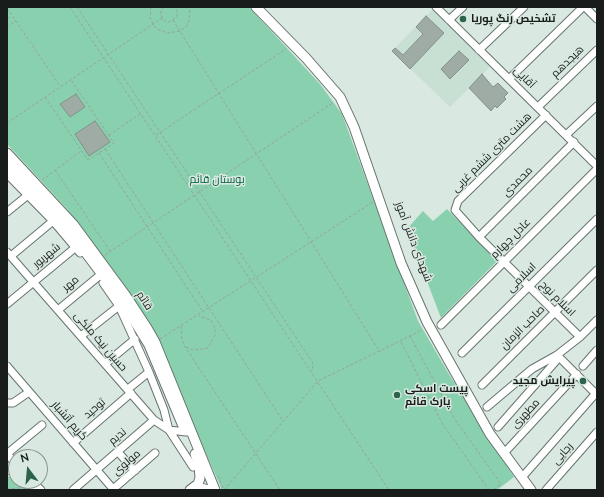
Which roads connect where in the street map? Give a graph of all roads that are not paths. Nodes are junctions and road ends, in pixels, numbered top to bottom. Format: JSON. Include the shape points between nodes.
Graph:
{"nodes":[{"id":1,"x":256,"y":7,"type":"edge"},
{"id":2,"x":263,"y":7,"type":"edge"},
{"id":3,"x":436,"y":7,"type":"edge"},
{"id":4,"x":463,"y":7,"type":"edge"},
{"id":5,"x":524,"y":7,"type":"edge"},
{"id":6,"x":584,"y":7,"type":"edge"},
{"id":7,"x":597,"y":19,"type":"edge"},
{"id":8,"x":449,"y":20,"type":"junction"},
{"id":9,"x":479,"y":50,"type":"junction"},
{"id":10,"x":597,"y":50,"type":"edge"},
{"id":11,"x":510,"y":79,"type":"junction"},
{"id":12,"x":597,"y":106,"type":"edge"},
{"id":13,"x":538,"y":107,"type":"junction"},
{"id":14,"x":546,"y":115,"type":"junction"},
{"id":15,"x":566,"y":135,"type":"junction"},
{"id":16,"x":574,"y":142,"type":"junction"},
{"id":17,"x":7,"y":153,"type":"edge"},
{"id":18,"x":7,"y":164,"type":"edge"},
{"id":19,"x":597,"y":166,"type":"edge"},
{"id":20,"x":597,"y":170,"type":"edge"},
{"id":21,"x":7,"y":174,"type":"edge"},
{"id":22,"x":28,"y":195,"type":"junction"},
{"id":23,"x":455,"y":207,"type":"joint"},
{"id":24,"x":7,"y":212,"type":"edge"},
{"id":25,"x":597,"y":219,"type":"edge"},
{"id":26,"x":53,"y":220,"type":"junction"},
{"id":27,"x":479,"y":237,"type":"junction"},
{"id":28,"x":76,"y":247,"type":"junction"},
{"id":29,"x":9,"y":254,"type":"edge"},
{"id":30,"x":504,"y":262,"type":"junction"},
{"id":31,"x":597,"y":270,"type":"edge"},
{"id":32,"x":99,"y":276,"type":"junction"},
{"id":33,"x":33,"y":282,"type":"junction"},
{"id":34,"x":529,"y":286,"type":"junction"},
{"id":35,"x":7,"y":304,"type":"edge"},
{"id":36,"x":118,"y":306,"type":"junction"},
{"id":37,"x":58,"y":310,"type":"junction"},
{"id":38,"x":555,"y":312,"type":"junction"},
{"id":39,"x":597,"y":320,"type":"edge"},
{"id":40,"x":441,"y":325,"type":"dead end"},
{"id":41,"x":81,"y":336,"type":"junction"},
{"id":42,"x":580,"y":337,"type":"junction"},
{"id":43,"x":135,"y":339,"type":"junction"},
{"id":44,"x":597,"y":350,"type":"edge"},
{"id":45,"x":462,"y":354,"type":"dead end"},
{"id":46,"x":557,"y":355,"type":"junction"},
{"id":47,"x":105,"y":364,"type":"junction"},
{"id":48,"x":7,"y":366,"type":"edge"},
{"id":49,"x":583,"y":366,"type":"dead end"},
{"id":50,"x":149,"y":372,"type":"junction"},
{"id":51,"x":577,"y":374,"type":"junction"},
{"id":52,"x":482,"y":385,"type":"dead end"},
{"id":53,"x":129,"y":391,"type":"junction"},
{"id":54,"x":30,"y":392,"type":"junction"},
{"id":55,"x":597,"y":393,"type":"edge"},
{"id":56,"x":7,"y":403,"type":"edge"},
{"id":57,"x":487,"y":407,"type":"dead end"},
{"id":58,"x":154,"y":420,"type":"junction"},
{"id":59,"x":42,"y":425,"type":"dead end"},
{"id":60,"x":498,"y":427,"type":"dead end"},
{"id":61,"x":169,"y":430,"type":"junction"},
{"id":62,"x":186,"y":432,"type":"junction"},
{"id":63,"x":597,"y":432,"type":"edge"},
{"id":64,"x":73,"y":443,"type":"junction"},
{"id":65,"x":118,"y":452,"type":"junction"},
{"id":66,"x":505,"y":452,"type":"junction"},
{"id":67,"x":7,"y":453,"type":"edge"},
{"id":68,"x":155,"y":453,"type":"dead end"},
{"id":69,"x":193,"y":467,"type":"dead end"},
{"id":70,"x":96,"y":470,"type":"junction"},
{"id":71,"x":135,"y":471,"type":"junction"},
{"id":72,"x":525,"y":474,"type":"junction"},
{"id":73,"x":73,"y":490,"type":"edge"},
{"id":74,"x":113,"y":490,"type":"edge"},
{"id":75,"x":191,"y":490,"type":"edge"},
{"id":76,"x":209,"y":490,"type":"edge"},
{"id":77,"x":215,"y":490,"type":"edge"},
{"id":78,"x":531,"y":490,"type":"edge"},
{"id":79,"x":538,"y":490,"type":"edge"},
{"id":80,"x":546,"y":490,"type":"edge"}],
"edges":[{"from":1,"to":66,"type":"main road","via":[[340,97],[354,127],[412,289],[450,365],[478,414]]},
{"from":2,"to":66,"type":"main road","name":"شهدای دانش آموز","via":[[334,81],[350,107],[418,291]]},
{"from":3,"to":8,"type":"street","name":"آقایی"},
{"from":4,"to":8,"type":"street"},
{"from":5,"to":9,"type":"street"},
{"from":6,"to":7,"type":"street"},
{"from":6,"to":11,"type":"street"},
{"from":8,"to":9,"type":"street","name":"آقایی"},
{"from":9,"to":11,"type":"street","name":"آقایی"},
{"from":10,"to":13,"type":"street","name":"هیجدهم"},
{"from":11,"to":13,"type":"street","name":"آقایی"},
{"from":12,"to":15,"type":"street"},
{"from":13,"to":14,"type":"street","name":"آقایی"},
{"from":14,"to":15,"type":"street","name":"آقایی"},
{"from":14,"to":23,"type":"street","name":"هشت متری ششم غربی"},
{"from":15,"to":16,"type":"street","name":"آقایی"},
{"from":16,"to":19,"type":"street","name":"آقایی"},
{"from":16,"to":27,"type":"street","name":"محمدی"},
{"from":17,"to":77,"type":"main road","name":"قائم","via":[[73,224],[126,296],[155,342]]},
{"from":18,"to":62,"type":"main road","name":"قائم","via":[[61,220],[122,301],[149,345]]},
{"from":20,"to":30,"type":"street","name":"عادل چهارم"},
{"from":21,"to":22,"type":"street"},
{"from":22,"to":24,"type":"street"},
{"from":22,"to":26,"type":"street"},
{"from":23,"to":27,"type":"street","name":"اسلام نوح","via":[[456,213]]},
{"from":25,"to":34,"type":"street","name":"اسلامی"},
{"from":26,"to":28,"type":"street"},
{"from":26,"to":29,"type":"street"},
{"from":27,"to":30,"type":"street","name":"اسلام نوح"},
{"from":28,"to":32,"type":"street"},
{"from":28,"to":33,"type":"street","name":"شهریور"},
{"from":29,"to":33,"type":"street","name":"حسین نیک ملکی"},
{"from":30,"to":34,"type":"street","name":"اسلام نوح"},
{"from":30,"to":40,"type":"street","name":"عادل چهارم"},
{"from":31,"to":38,"type":"street","name":"صاحب الزمان"},
{"from":32,"to":36,"type":"street"},
{"from":32,"to":37,"type":"street","name":"مهر"},
{"from":33,"to":35,"type":"street","name":"شهریور"},
{"from":33,"to":37,"type":"street","name":"حسین نیک ملکی"},
{"from":34,"to":38,"type":"street","name":"اسلام نوح"},
{"from":34,"to":45,"type":"street","name":"اسلامی"},
{"from":36,"to":41,"type":"street"},
{"from":36,"to":43,"type":"street"},
{"from":37,"to":41,"type":"street","name":"حسین نیک ملکی"},
{"from":38,"to":42,"type":"street","name":"اسلام نوح"},
{"from":38,"to":52,"type":"street","name":"صاحب الزمان"},
{"from":39,"to":42,"type":"street"},
{"from":41,"to":47,"type":"street","name":"حسین نیک ملکی"},
{"from":42,"to":46,"type":"street"},
{"from":43,"to":47,"type":"street"},
{"from":43,"to":50,"type":"street"},
{"from":44,"to":49,"type":"street"},
{"from":46,"to":51,"type":"street"},
{"from":46,"to":57,"type":"street","via":[[532,369]]},
{"from":46,"to":60,"type":"street","via":[[556,361]]},
{"from":47,"to":53,"type":"street","name":"حسین نیک ملکی"},
{"from":48,"to":54,"type":"street","name":"کریم آتشبار"},
{"from":50,"to":53,"type":"street","name":"توحید"},
{"from":50,"to":61,"type":"street"},
{"from":51,"to":55,"type":"street"},
{"from":51,"to":66,"type":"street","name":"مطهری"},
{"from":53,"to":58,"type":"street","name":"حسین نیک ملکی"},
{"from":53,"to":64,"type":"street","name":"توحید"},
{"from":54,"to":56,"type":"street","via":[[13,403]]},
{"from":54,"to":64,"type":"street","name":"کریم آتشبار"},
{"from":55,"to":72,"type":"street"},
{"from":58,"to":61,"type":"street","name":"حسین نیک ملکی"},
{"from":58,"to":65,"type":"street","name":"ندیم"},
{"from":59,"to":67,"type":"street"},
{"from":61,"to":62,"type":"street","name":"حسین نیک ملکی"},
{"from":61,"to":69,"type":"street"},
{"from":62,"to":75,"type":"main road","name":"قائم","via":[[200,471],[198,484]]},
{"from":63,"to":80,"type":"street","name":"رجایی"},
{"from":64,"to":70,"type":"street","name":"کریم آتشبار"},
{"from":65,"to":70,"type":"street","name":"ندیم"},
{"from":65,"to":71,"type":"street"},
{"from":66,"to":72,"type":"main road","name":"شهدای دانش آموز"},
{"from":66,"to":78,"type":"main road"},
{"from":68,"to":71,"type":"street","name":"مولوی"},
{"from":70,"to":73,"type":"street","name":"ندیم"},
{"from":70,"to":74,"type":"street","name":"کریم آتشبار"},
{"from":71,"to":74,"type":"street","name":"مولوی"},
{"from":72,"to":79,"type":"main road","name":"شهدای دانش آموز"},
{"from":75,"to":76,"type":"main road"}]}
